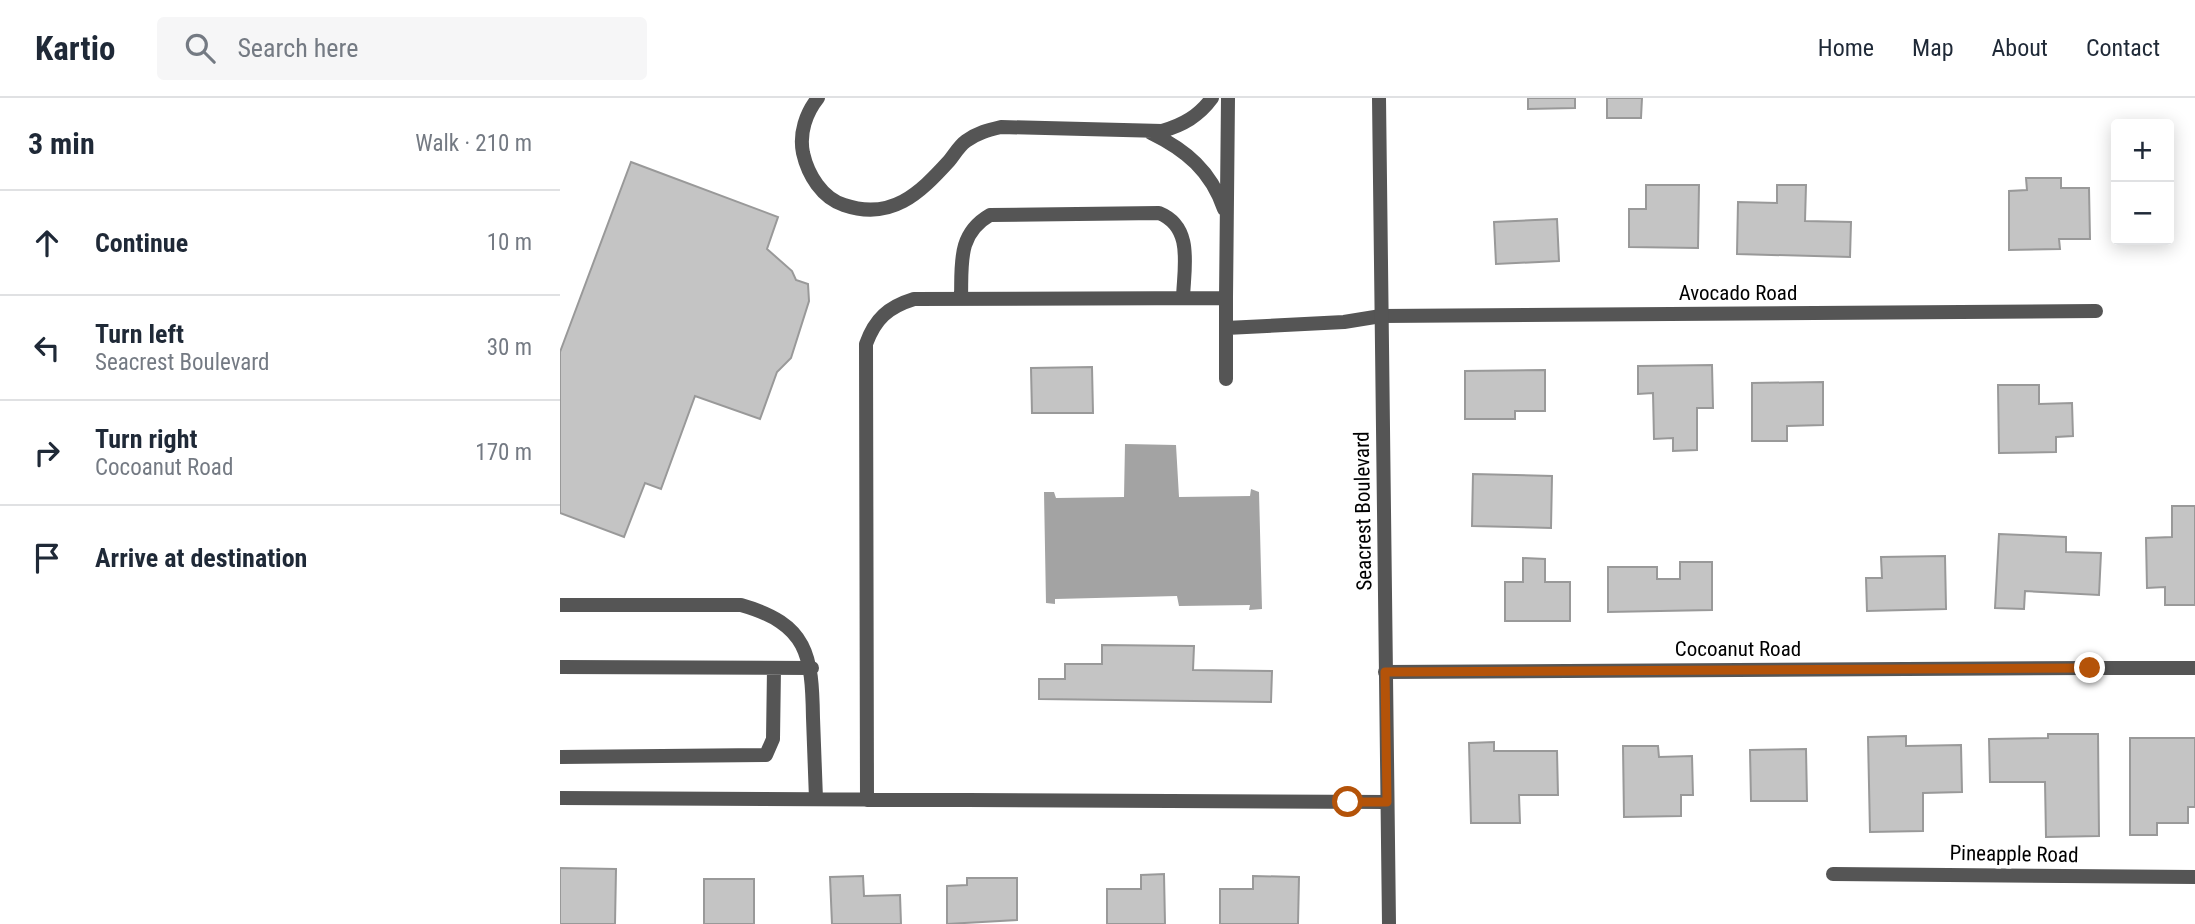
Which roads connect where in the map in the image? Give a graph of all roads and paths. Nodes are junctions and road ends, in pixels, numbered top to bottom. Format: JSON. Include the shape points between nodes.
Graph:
{"nodes":[{"id":1,"x":818,"y":98,"type":"edge"},
{"id":2,"x":1212,"y":98,"type":"edge"},
{"id":3,"x":1228,"y":98,"type":"edge"},
{"id":4,"x":1378,"y":98,"type":"edge"},
{"id":5,"x":1147,"y":131,"type":"junction"},
{"id":6,"x":1227,"y":220,"type":"junction"},
{"id":7,"x":961,"y":298,"type":"junction"},
{"id":8,"x":1183,"y":298,"type":"junction"},
{"id":9,"x":1226,"y":298,"type":"junction"},
{"id":10,"x":2096,"y":312,"type":"dead end"},
{"id":11,"x":1381,"y":316,"type":"junction"},
{"id":12,"x":1226,"y":328,"type":"junction"},
{"id":13,"x":1226,"y":379,"type":"dead end"},
{"id":14,"x":560,"y":605,"type":"edge"},
{"id":15,"x":560,"y":667,"type":"edge"},
{"id":16,"x":2195,"y":667,"type":"edge"},
{"id":17,"x":774,"y":668,"type":"junction"},
{"id":18,"x":812,"y":668,"type":"junction"},
{"id":19,"x":1385,"y":672,"type":"junction"},
{"id":20,"x":560,"y":757,"type":"edge"},
{"id":21,"x":560,"y":798,"type":"edge"},
{"id":22,"x":816,"y":799,"type":"junction"},
{"id":23,"x":867,"y":800,"type":"junction"},
{"id":24,"x":1387,"y":802,"type":"junction"},
{"id":25,"x":1833,"y":874,"type":"dead end"},
{"id":26,"x":2195,"y":877,"type":"edge"},
{"id":27,"x":1388,"y":924,"type":"edge"}],
"edges":[{"from":1,"to":5,"type":"street","via":[[803,127],[808,171],[821,190],[839,204],[861,211],[905,203],[964,143],[981,132],[1001,127]]},
{"from":2,"to":5,"type":"street","via":[[1198,115],[1181,125]]},
{"from":3,"to":6,"type":"street"},
{"from":4,"to":11,"type":"street","name":"Seacrest Boulevard"},
{"from":5,"to":6,"type":"street","via":[[1199,164],[1217,189]]},
{"from":6,"to":9,"type":"street"},
{"from":7,"to":8,"type":"street"},
{"from":7,"to":8,"type":"street","via":[[962,246],[977,222],[990,215],[1159,213],[1176,222],[1184,240]]},
{"from":7,"to":23,"type":"street","via":[[897,304],[883,314],[866,344]]},
{"from":8,"to":9,"type":"street"},
{"from":9,"to":12,"type":"street"},
{"from":10,"to":11,"type":"street","name":"Avocado Road"},
{"from":11,"to":12,"type":"street","name":"Avocado Road"},
{"from":11,"to":19,"type":"street","name":"Seacrest Boulevard"},
{"from":12,"to":13,"type":"street"},
{"from":14,"to":18,"type":"street","via":[[741,605],[786,625],[802,644]]},
{"from":15,"to":17,"type":"street"},
{"from":16,"to":19,"type":"street","name":"Cocoanut Road"},
{"from":17,"to":18,"type":"street"},
{"from":17,"to":20,"type":"street","via":[[772,739],[766,755]]},
{"from":18,"to":22,"type":"street"},
{"from":19,"to":24,"type":"street","name":"Seacrest Boulevard"},
{"from":21,"to":22,"type":"street"},
{"from":22,"to":23,"type":"street"},
{"from":23,"to":24,"type":"street"},
{"from":24,"to":27,"type":"street","name":"Seacrest Boulevard"},
{"from":25,"to":26,"type":"street","name":"Pineapple Road"}]}
